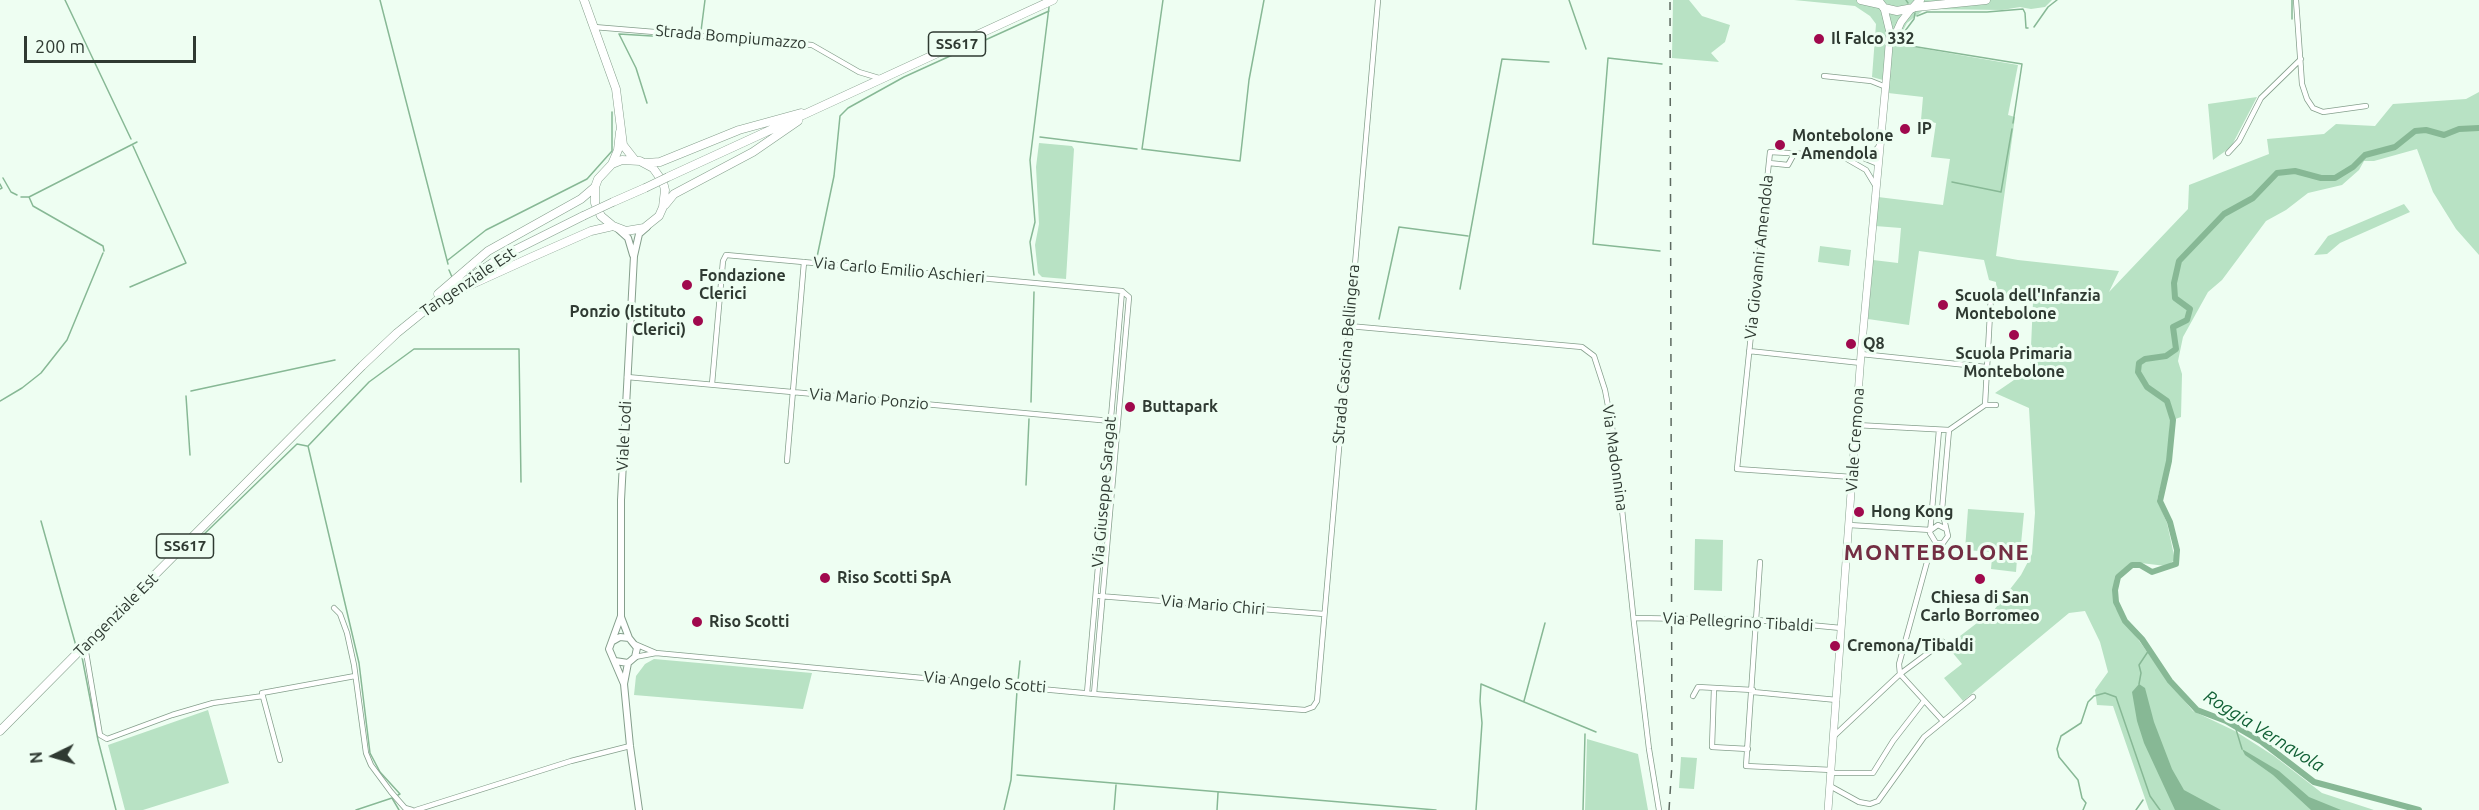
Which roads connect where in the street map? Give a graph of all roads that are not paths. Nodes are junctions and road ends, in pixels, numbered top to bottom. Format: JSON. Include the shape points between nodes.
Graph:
{"nodes":[{"id":1,"x":584,"y":0,"type":"edge"},
{"id":2,"x":1053,"y":0,"type":"edge"},
{"id":3,"x":1378,"y":0,"type":"edge"},
{"id":4,"x":1861,"y":0,"type":"edge"},
{"id":5,"x":1986,"y":0,"type":"edge"},
{"id":6,"x":2296,"y":0,"type":"edge"},
{"id":7,"x":1880,"y":4,"type":"edge"},
{"id":8,"x":1915,"y":5,"type":"edge"},
{"id":9,"x":594,"y":27,"type":"junction"},
{"id":10,"x":2301,"y":59,"type":"junction"},
{"id":11,"x":1887,"y":71,"type":"junction"},
{"id":12,"x":859,"y":72,"type":"junction"},
{"id":13,"x":1824,"y":76,"type":"dead end"},
{"id":14,"x":882,"y":79,"type":"junction"},
{"id":15,"x":1886,"y":87,"type":"junction"},
{"id":16,"x":861,"y":88,"type":"junction"},
{"id":17,"x":2366,"y":106,"type":"dead end"},
{"id":18,"x":809,"y":112,"type":"junction"},
{"id":19,"x":621,"y":132,"type":"junction"},
{"id":20,"x":1881,"y":142,"type":"junction"},
{"id":21,"x":2228,"y":153,"type":"dead end"},
{"id":22,"x":1794,"y":154,"type":"junction"},
{"id":23,"x":1842,"y":157,"type":"junction"},
{"id":24,"x":1864,"y":158,"type":"junction"},
{"id":25,"x":634,"y":159,"type":"junction"},
{"id":26,"x":646,"y":163,"type":"junction"},
{"id":27,"x":1769,"y":163,"type":"junction"},
{"id":28,"x":612,"y":164,"type":"junction"},
{"id":29,"x":1878,"y":165,"type":"junction"},
{"id":30,"x":1866,"y":171,"type":"junction"},
{"id":31,"x":595,"y":188,"type":"junction"},
{"id":32,"x":1876,"y":188,"type":"junction"},
{"id":33,"x":663,"y":207,"type":"junction"},
{"id":34,"x":652,"y":223,"type":"junction"},
{"id":35,"x":615,"y":227,"type":"junction"},
{"id":36,"x":634,"y":256,"type":"junction"},
{"id":37,"x":804,"y":262,"type":"junction"},
{"id":38,"x":1122,"y":291,"type":"junction"},
{"id":39,"x":1991,"y":296,"type":"dead end"},
{"id":40,"x":1349,"y":326,"type":"junction"},
{"id":41,"x":1749,"y":351,"type":"junction"},
{"id":42,"x":1861,"y":354,"type":"junction"},
{"id":43,"x":368,"y":360,"type":"junction"},
{"id":44,"x":1860,"y":363,"type":"junction"},
{"id":45,"x":1986,"y":367,"type":"junction"},
{"id":46,"x":627,"y":377,"type":"junction"},
{"id":47,"x":712,"y":384,"type":"junction"},
{"id":48,"x":793,"y":392,"type":"junction"},
{"id":49,"x":1985,"y":405,"type":"junction"},
{"id":50,"x":1996,"y":405,"type":"dead end"},
{"id":51,"x":1111,"y":421,"type":"junction"},
{"id":52,"x":1856,"y":425,"type":"junction"},
{"id":53,"x":1939,"y":430,"type":"junction"},
{"id":54,"x":1949,"y":430,"type":"junction"},
{"id":55,"x":787,"y":461,"type":"dead end"},
{"id":56,"x":1852,"y":477,"type":"junction"},
{"id":57,"x":1849,"y":525,"type":"junction"},
{"id":58,"x":1946,"y":529,"type":"junction"},
{"id":59,"x":1931,"y":530,"type":"junction"},
{"id":60,"x":1936,"y":543,"type":"junction"},
{"id":61,"x":1760,"y":562,"type":"dead end"},
{"id":62,"x":1095,"y":596,"type":"junction"},
{"id":63,"x":1102,"y":596,"type":"junction"},
{"id":64,"x":334,"y":608,"type":"dead end"},
{"id":65,"x":1324,"y":614,"type":"junction"},
{"id":66,"x":621,"y":616,"type":"junction"},
{"id":67,"x":1634,"y":618,"type":"junction"},
{"id":68,"x":1757,"y":620,"type":"junction"},
{"id":69,"x":1841,"y":628,"type":"junction"},
{"id":70,"x":629,"y":638,"type":"junction"},
{"id":71,"x":613,"y":641,"type":"junction"},
{"id":72,"x":1943,"y":642,"type":"dead end"},
{"id":73,"x":635,"y":644,"type":"junction"},
{"id":74,"x":85,"y":646,"type":"junction"},
{"id":75,"x":656,"y":653,"type":"junction"},
{"id":76,"x":635,"y":657,"type":"junction"},
{"id":77,"x":615,"y":662,"type":"junction"},
{"id":78,"x":628,"y":663,"type":"junction"},
{"id":79,"x":1900,"y":674,"type":"junction"},
{"id":80,"x":355,"y":676,"type":"junction"},
{"id":81,"x":624,"y":684,"type":"junction"},
{"id":82,"x":1714,"y":688,"type":"junction"},
{"id":83,"x":1753,"y":691,"type":"junction"},
{"id":84,"x":1087,"y":693,"type":"junction"},
{"id":85,"x":1094,"y":694,"type":"junction"},
{"id":86,"x":263,"y":696,"type":"junction"},
{"id":87,"x":1693,"y":696,"type":"dead end"},
{"id":88,"x":1973,"y":697,"type":"dead end"},
{"id":89,"x":1837,"y":700,"type":"junction"},
{"id":90,"x":1924,"y":701,"type":"junction"},
{"id":91,"x":1313,"y":707,"type":"joint"},
{"id":92,"x":1943,"y":721,"type":"junction"},
{"id":93,"x":0,"y":731,"type":"edge"},
{"id":94,"x":1834,"y":736,"type":"junction"},
{"id":95,"x":630,"y":746,"type":"junction"},
{"id":96,"x":1748,"y":749,"type":"junction"},
{"id":97,"x":280,"y":760,"type":"dead end"},
{"id":98,"x":1831,"y":771,"type":"junction"},
{"id":99,"x":1830,"y":786,"type":"junction"},
{"id":100,"x":414,"y":810,"type":"edge"},
{"id":101,"x":639,"y":810,"type":"edge"},
{"id":102,"x":1659,"y":810,"type":"edge"},
{"id":103,"x":1828,"y":810,"type":"edge"}],
"edges":[{"from":1,"to":9,"type":"main road"},
{"from":2,"to":14,"type":"main road","name":"Tangenziale Est","number":"SS617"},
{"from":3,"to":40,"type":"street","name":"Strada Cascina Bellingera"},
{"from":4,"to":7,"type":"main road"},
{"from":5,"to":8,"type":"main road"},
{"from":6,"to":10,"type":"street"},
{"from":7,"to":8,"type":"main road","via":[[1897,11]]},
{"from":7,"to":11,"type":"main road","name":"Viale Cremona","via":[[1890,33]]},
{"from":8,"to":11,"type":"main road","name":"Viale Cremona","via":[[1892,40]]},
{"from":9,"to":12,"type":"street","name":"Strada Bompiumazzo","via":[[812,45]]},
{"from":9,"to":19,"type":"main road","via":[[616,89]]},
{"from":10,"to":17,"type":"street","via":[[2302,84],[2313,108],[2329,112]]},
{"from":10,"to":21,"type":"street","via":[[2261,98],[2239,141]]},
{"from":11,"to":15,"type":"main road","name":"Viale Cremona"},
{"from":12,"to":14,"type":"street","name":"Strada Bompiumazzo"},
{"from":12,"to":16,"type":"street","via":[[864,82]]},
{"from":13,"to":15,"type":"street","via":[[1871,81]]},
{"from":14,"to":16,"type":"main road","name":"Tangenziale Est","number":"SS617"},
{"from":15,"to":20,"type":"main road","name":"Viale Cremona"},
{"from":16,"to":18,"type":"main road","name":"Tangenziale Est","number":"SS617"},
{"from":18,"to":26,"type":"main road","via":[[739,130],[660,162]]},
{"from":18,"to":33,"type":"main road","via":[[753,152],[674,194]]},
{"from":18,"to":43,"type":"main road","name":"Tangenziale Est","number":"SS617","bridge":true,"via":[[530,241],[420,313]]},
{"from":19,"to":25,"type":"main road","via":[[623,145]]},
{"from":19,"to":28,"type":"main road"},
{"from":20,"to":24,"type":"street"},
{"from":20,"to":29,"type":"main road","name":"Viale Cremona"},
{"from":22,"to":23,"type":"street","name":"Via Giovanni Amendola"},
{"from":22,"to":27,"type":"street","name":"Via Giovanni Amendola","via":[[1788,165]]},
{"from":22,"to":27,"type":"street","name":"Via Giovanni Amendola","via":[[1770,152]]},
{"from":23,"to":24,"type":"street","name":"Via Giovanni Amendola"},
{"from":23,"to":30,"type":"street","name":"Via Giovanni Amendola"},
{"from":24,"to":29,"type":"street","name":"Via Giovanni Amendola"},
{"from":25,"to":26,"type":"main road"},
{"from":25,"to":28,"type":"main road"},
{"from":26,"to":33,"type":"main road","via":[[663,182]]},
{"from":27,"to":41,"type":"street","name":"Via Giovanni Amendola"},
{"from":28,"to":31,"type":"main road","via":[[603,171]]},
{"from":29,"to":30,"type":"street"},
{"from":29,"to":32,"type":"main road","name":"Viale Cremona"},
{"from":30,"to":32,"type":"street","name":"Via Giovanni Amendola"},
{"from":31,"to":35,"type":"main road","via":[[597,210]]},
{"from":31,"to":43,"type":"main road","via":[[488,251],[382,341]]},
{"from":32,"to":42,"type":"main road","name":"Viale Cremona"},
{"from":33,"to":34,"type":"main road"},
{"from":34,"to":35,"type":"main road","via":[[635,230]]},
{"from":34,"to":36,"type":"street","name":"Viale Lodi","via":[[639,234]]},
{"from":35,"to":36,"type":"street","via":[[628,238]]},
{"from":35,"to":43,"type":"main road","via":[[591,231],[468,286],[437,305]]},
{"from":36,"to":46,"type":"street","name":"Viale Lodi"},
{"from":37,"to":38,"type":"street","name":"Via Carlo Emilio Aschieri"},
{"from":37,"to":47,"type":"street","name":"Via Carlo Emilio Aschieri","via":[[724,257]]},
{"from":37,"to":48,"type":"street"},
{"from":38,"to":51,"type":"street","name":"Via Giuseppe Saragat"},
{"from":38,"to":63,"type":"street","name":"Via Giuseppe Saragat","via":[[1129,297]]},
{"from":39,"to":45,"type":"street"},
{"from":40,"to":65,"type":"street","name":"Strada Cascina Bellingera"},
{"from":40,"to":67,"type":"street","name":"Via Madonnina","via":[[1590,351],[1605,390],[1615,443]]},
{"from":41,"to":44,"type":"street"},
{"from":41,"to":56,"type":"street","name":"Via Giovanni Amendola","via":[[1737,469]]},
{"from":42,"to":44,"type":"main road","name":"Viale Cremona"},
{"from":42,"to":45,"type":"street"},
{"from":43,"to":74,"type":"main road","name":"Tangenziale Est","number":"SS617"},
{"from":44,"to":52,"type":"main road","name":"Viale Cremona"},
{"from":45,"to":49,"type":"street"},
{"from":46,"to":47,"type":"street","name":"Via Mario Ponzio"},
{"from":46,"to":66,"type":"street","name":"Viale Lodi"},
{"from":47,"to":48,"type":"street","name":"Via Mario Ponzio"},
{"from":48,"to":51,"type":"street","name":"Via Mario Ponzio"},
{"from":48,"to":55,"type":"street"},
{"from":49,"to":50,"type":"street"},
{"from":49,"to":54,"type":"street"},
{"from":51,"to":62,"type":"street","name":"Via Giuseppe Saragat"},
{"from":52,"to":53,"type":"street"},
{"from":52,"to":56,"type":"main road","name":"Viale Cremona"},
{"from":53,"to":54,"type":"street"},
{"from":53,"to":59,"type":"street"},
{"from":54,"to":58,"type":"street","via":[[1942,510]]},
{"from":56,"to":57,"type":"main road","name":"Viale Cremona"},
{"from":57,"to":59,"type":"street"},
{"from":57,"to":69,"type":"main road","name":"Viale Cremona"},
{"from":58,"to":59,"type":"street","via":[[1938,525]]},
{"from":58,"to":60,"type":"street","via":[[1946,540]]},
{"from":59,"to":60,"type":"street","via":[[1930,537]]},
{"from":60,"to":79,"type":"street","via":[[1930,551],[1899,664]]},
{"from":61,"to":68,"type":"street"},
{"from":62,"to":63,"type":"street","name":"Via Mario Chiri"},
{"from":62,"to":84,"type":"street","name":"Via Giuseppe Saragat"},
{"from":63,"to":65,"type":"street","name":"Via Mario Chiri"},
{"from":63,"to":85,"type":"street","name":"Via Giuseppe Saragat"},
{"from":64,"to":80,"type":"street","via":[[347,633]]},
{"from":65,"to":91,"type":"street","name":"Strada Cascina Bellingera","via":[[1317,701]]},
{"from":66,"to":70,"type":"street","name":"Viale Lodi"},
{"from":66,"to":71,"type":"street","name":"Viale Lodi"},
{"from":67,"to":68,"type":"street","name":"Via Pellegrino Tibaldi"},
{"from":67,"to":102,"type":"street","name":"Via Madonnina","via":[[1648,749]]},
{"from":68,"to":69,"type":"street","name":"Via Pellegrino Tibaldi"},
{"from":68,"to":83,"type":"street"},
{"from":69,"to":89,"type":"main road","name":"Viale Cremona"},
{"from":70,"to":71,"type":"street"},
{"from":70,"to":73,"type":"street"},
{"from":71,"to":77,"type":"street","via":[[610,654]]},
{"from":72,"to":79,"type":"street"},
{"from":73,"to":75,"type":"street","name":"Via Angelo Scotti"},
{"from":73,"to":76,"type":"street"},
{"from":74,"to":86,"type":"street","via":[[100,735],[107,739],[172,715]]},
{"from":74,"to":93,"type":"main road","name":"Tangenziale Est","number":"SS617"},
{"from":75,"to":76,"type":"street","name":"Via Angelo Scotti"},
{"from":75,"to":84,"type":"street","name":"Via Angelo Scotti"},
{"from":76,"to":78,"type":"street"},
{"from":77,"to":78,"type":"street"},
{"from":77,"to":81,"type":"street"},
{"from":78,"to":81,"type":"street"},
{"from":79,"to":90,"type":"street"},
{"from":79,"to":94,"type":"street"},
{"from":80,"to":86,"type":"street","via":[[262,693]]},
{"from":80,"to":100,"type":"street","via":[[369,759],[405,808]]},
{"from":81,"to":95,"type":"street"},
{"from":82,"to":83,"type":"street"},
{"from":82,"to":87,"type":"street","via":[[1698,687]]},
{"from":82,"to":96,"type":"street","via":[[1712,747]]},
{"from":83,"to":89,"type":"street"},
{"from":83,"to":96,"type":"street"},
{"from":84,"to":85,"type":"street","name":"Via Angelo Scotti"},
{"from":85,"to":91,"type":"street","name":"Via Angelo Scotti","via":[[1305,710]]},
{"from":86,"to":97,"type":"street"},
{"from":88,"to":92,"type":"street"},
{"from":89,"to":94,"type":"main road","name":"Viale Cremona"},
{"from":90,"to":92,"type":"street"},
{"from":90,"to":98,"type":"street","via":[[1873,772]]},
{"from":92,"to":99,"type":"street","via":[[1924,737],[1878,801],[1859,802]]},
{"from":94,"to":98,"type":"main road","name":"Viale Cremona"},
{"from":95,"to":100,"type":"street"},
{"from":95,"to":101,"type":"street"},
{"from":96,"to":98,"type":"street","via":[[1746,766]]},
{"from":98,"to":99,"type":"main road","name":"Viale Cremona"},
{"from":99,"to":103,"type":"main road","name":"Viale Cremona"}]}
